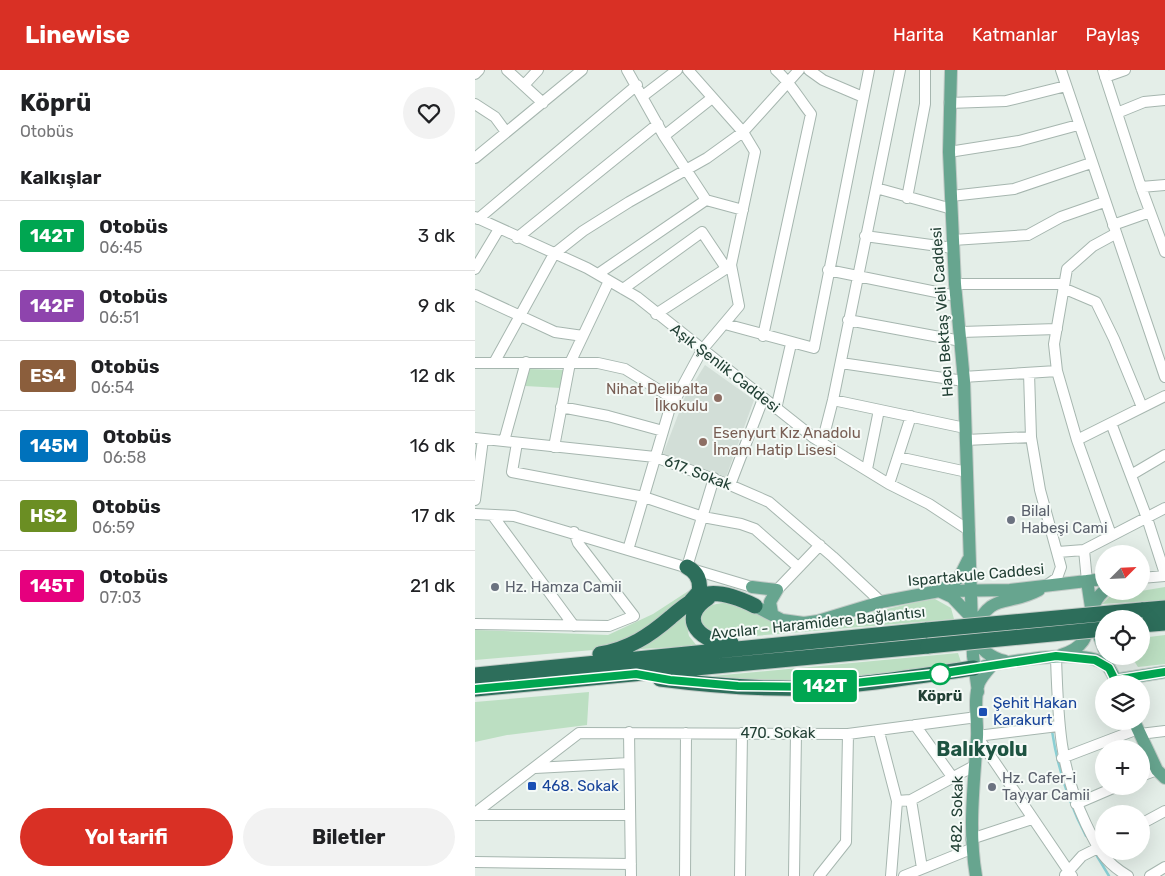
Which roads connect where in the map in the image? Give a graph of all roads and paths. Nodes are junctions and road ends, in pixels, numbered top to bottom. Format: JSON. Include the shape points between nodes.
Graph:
{"nodes":[{"id":1,"x":479,"y":70,"type":"edge"},
{"id":2,"x":507,"y":70,"type":"edge"},
{"id":3,"x":538,"y":70,"type":"edge"},
{"id":4,"x":582,"y":70,"type":"edge"},
{"id":5,"x":627,"y":70,"type":"edge"},
{"id":6,"x":677,"y":70,"type":"edge"},
{"id":7,"x":688,"y":70,"type":"edge"},
{"id":8,"x":776,"y":70,"type":"edge"},
{"id":9,"x":799,"y":70,"type":"edge"},
{"id":10,"x":809,"y":70,"type":"edge"},
{"id":11,"x":869,"y":70,"type":"edge"},
{"id":12,"x":900,"y":70,"type":"edge"},
{"id":13,"x":925,"y":70,"type":"edge"},
{"id":14,"x":951,"y":70,"type":"edge"},
{"id":15,"x":1061,"y":70,"type":"edge"},
{"id":16,"x":1125,"y":70,"type":"edge"},
{"id":17,"x":1104,"y":73,"type":"edge"},
{"id":18,"x":475,"y":74,"type":"edge"},
{"id":19,"x":788,"y":81,"type":"junction"},
{"id":20,"x":524,"y":85,"type":"junction"},
{"id":21,"x":637,"y":85,"type":"junction"},
{"id":22,"x":1066,"y":86,"type":"junction"},
{"id":23,"x":643,"y":96,"type":"junction"},
{"id":24,"x":712,"y":98,"type":"junction"},
{"id":25,"x":863,"y":98,"type":"junction"},
{"id":26,"x":1165,"y":100,"type":"edge"},
{"id":27,"x":543,"y":103,"type":"junction"},
{"id":28,"x":475,"y":104,"type":"edge"},
{"id":29,"x":949,"y":104,"type":"junction"},
{"id":30,"x":1117,"y":114,"type":"junction"},
{"id":31,"x":657,"y":124,"type":"junction"},
{"id":32,"x":1079,"y":125,"type":"junction"},
{"id":33,"x":506,"y":132,"type":"junction"},
{"id":34,"x":743,"y":132,"type":"junction"},
{"id":35,"x":663,"y":136,"type":"junction"},
{"id":36,"x":949,"y":152,"type":"junction"},
{"id":37,"x":475,"y":158,"type":"edge"},
{"id":38,"x":1091,"y":163,"type":"junction"},
{"id":39,"x":685,"y":171,"type":"junction"},
{"id":40,"x":1165,"y":185,"type":"edge"},
{"id":41,"x":1141,"y":187,"type":"junction"},
{"id":42,"x":876,"y":188,"type":"junction"},
{"id":43,"x":907,"y":198,"type":"junction"},
{"id":44,"x":706,"y":200,"type":"junction"},
{"id":45,"x":951,"y":202,"type":"junction"},
{"id":46,"x":1104,"y":202,"type":"junction"},
{"id":47,"x":743,"y":210,"type":"junction"},
{"id":48,"x":1150,"y":212,"type":"junction"},
{"id":49,"x":477,"y":218,"type":"edge"},
{"id":50,"x":1161,"y":227,"type":"edge"},
{"id":51,"x":499,"y":229,"type":"junction"},
{"id":52,"x":1114,"y":229,"type":"junction"},
{"id":53,"x":865,"y":236,"type":"junction"},
{"id":54,"x":517,"y":238,"type":"junction"},
{"id":55,"x":953,"y":244,"type":"junction"},
{"id":56,"x":1165,"y":252,"type":"edge"},
{"id":57,"x":554,"y":254,"type":"junction"},
{"id":58,"x":729,"y":267,"type":"junction"},
{"id":59,"x":475,"y":269,"type":"edge"},
{"id":60,"x":829,"y":270,"type":"junction"},
{"id":61,"x":598,"y":274,"type":"junction"},
{"id":62,"x":857,"y":277,"type":"junction"},
{"id":63,"x":609,"y":281,"type":"junction"},
{"id":64,"x":1063,"y":286,"type":"junction"},
{"id":65,"x":623,"y":289,"type":"junction"},
{"id":66,"x":956,"y":290,"type":"junction"},
{"id":67,"x":475,"y":295,"type":"edge"},
{"id":68,"x":656,"y":314,"type":"junction"},
{"id":69,"x":519,"y":317,"type":"junction"},
{"id":70,"x":848,"y":320,"type":"junction"},
{"id":71,"x":725,"y":324,"type":"junction"},
{"id":72,"x":1057,"y":329,"type":"junction"},
{"id":73,"x":583,"y":336,"type":"junction"},
{"id":74,"x":763,"y":336,"type":"junction"},
{"id":75,"x":961,"y":337,"type":"junction"},
{"id":76,"x":791,"y":344,"type":"junction"},
{"id":77,"x":702,"y":350,"type":"junction"},
{"id":78,"x":526,"y":362,"type":"junction"},
{"id":79,"x":570,"y":362,"type":"junction"},
{"id":80,"x":475,"y":363,"type":"edge"},
{"id":81,"x":494,"y":363,"type":"junction"},
{"id":82,"x":841,"y":363,"type":"junction"},
{"id":83,"x":1057,"y":371,"type":"junction"},
{"id":84,"x":1029,"y":373,"type":"junction"},
{"id":85,"x":1165,"y":377,"type":"edge"},
{"id":86,"x":963,"y":379,"type":"junction"},
{"id":87,"x":1165,"y":396,"type":"edge"},
{"id":88,"x":763,"y":399,"type":"junction"},
{"id":89,"x":675,"y":400,"type":"junction"},
{"id":90,"x":833,"y":400,"type":"junction"},
{"id":91,"x":561,"y":407,"type":"junction"},
{"id":92,"x":1142,"y":407,"type":"junction"},
{"id":93,"x":777,"y":409,"type":"junction"},
{"id":94,"x":879,"y":410,"type":"junction"},
{"id":95,"x":911,"y":416,"type":"junction"},
{"id":96,"x":1111,"y":423,"type":"junction"},
{"id":97,"x":663,"y":432,"type":"junction"},
{"id":98,"x":965,"y":434,"type":"junction"},
{"id":99,"x":1031,"y":437,"type":"junction"},
{"id":100,"x":479,"y":439,"type":"edge"},
{"id":101,"x":1077,"y":440,"type":"junction"},
{"id":102,"x":504,"y":441,"type":"junction"},
{"id":103,"x":517,"y":443,"type":"junction"},
{"id":104,"x":822,"y":443,"type":"junction"},
{"id":105,"x":554,"y":447,"type":"junction"},
{"id":106,"x":1165,"y":455,"type":"edge"},
{"id":107,"x":898,"y":456,"type":"junction"},
{"id":108,"x":655,"y":457,"type":"junction"},
{"id":109,"x":867,"y":469,"type":"junction"},
{"id":110,"x":967,"y":472,"type":"junction"},
{"id":111,"x":1131,"y":475,"type":"junction"},
{"id":112,"x":714,"y":478,"type":"junction"},
{"id":113,"x":889,"y":484,"type":"junction"},
{"id":114,"x":730,"y":485,"type":"junction"},
{"id":115,"x":644,"y":497,"type":"junction"},
{"id":116,"x":475,"y":500,"type":"edge"},
{"id":117,"x":1165,"y":508,"type":"edge"},
{"id":118,"x":475,"y":514,"type":"edge"},
{"id":119,"x":493,"y":516,"type":"junction"},
{"id":120,"x":703,"y":517,"type":"junction"},
{"id":121,"x":1147,"y":518,"type":"junction"},
{"id":122,"x":970,"y":531,"type":"junction"},
{"id":123,"x":574,"y":532,"type":"junction"},
{"id":124,"x":1111,"y":535,"type":"junction"},
{"id":125,"x":820,"y":545,"type":"junction"},
{"id":126,"x":1161,"y":545,"type":"edge"},
{"id":127,"x":628,"y":550,"type":"junction"},
{"id":128,"x":1083,"y":550,"type":"junction"},
{"id":129,"x":970,"y":551,"type":"junction"},
{"id":130,"x":1058,"y":552,"type":"junction"},
{"id":131,"x":687,"y":567,"type":"junction"},
{"id":132,"x":798,"y":567,"type":"junction"},
{"id":133,"x":1165,"y":575,"type":"edge"},
{"id":134,"x":1150,"y":577,"type":"edge"},
{"id":135,"x":1095,"y":580,"type":"edge"},
{"id":136,"x":1087,"y":581,"type":"junction"},
{"id":137,"x":1046,"y":586,"type":"junction"},
{"id":138,"x":752,"y":587,"type":"junction"},
{"id":139,"x":777,"y":590,"type":"junction"},
{"id":140,"x":970,"y":590,"type":"junction"},
{"id":141,"x":939,"y":591,"type":"junction"},
{"id":142,"x":996,"y":591,"type":"junction"},
{"id":143,"x":719,"y":594,"type":"junction"},
{"id":144,"x":1097,"y":600,"type":"edge"},
{"id":145,"x":691,"y":601,"type":"junction"},
{"id":146,"x":881,"y":602,"type":"junction"},
{"id":147,"x":755,"y":606,"type":"joint"},
{"id":148,"x":1091,"y":607,"type":"junction"},
{"id":149,"x":771,"y":608,"type":"junction"},
{"id":150,"x":1165,"y":608,"type":"edge"},
{"id":151,"x":971,"y":617,"type":"junction"},
{"id":152,"x":1165,"y":623,"type":"edge"},
{"id":153,"x":475,"y":624,"type":"edge"},
{"id":154,"x":1150,"y":624,"type":"edge"},
{"id":155,"x":1095,"y":625,"type":"edge"},
{"id":156,"x":574,"y":626,"type":"junction"},
{"id":157,"x":1095,"y":630,"type":"edge"},
{"id":158,"x":972,"y":633,"type":"junction"},
{"id":159,"x":778,"y":645,"type":"junction"},
{"id":160,"x":1056,"y":656,"type":"junction"},
{"id":161,"x":1013,"y":661,"type":"junction"},
{"id":162,"x":993,"y":664,"type":"junction"},
{"id":163,"x":548,"y":668,"type":"junction"},
{"id":164,"x":974,"y":668,"type":"junction"},
{"id":165,"x":1165,"y":672,"type":"edge"},
{"id":166,"x":636,"y":674,"type":"junction"},
{"id":167,"x":475,"y":675,"type":"edge"},
{"id":168,"x":1112,"y":675,"type":"edge"},
{"id":169,"x":1150,"y":675,"type":"edge"},
{"id":170,"x":475,"y":689,"type":"edge"},
{"id":171,"x":978,"y":692,"type":"junction"},
{"id":172,"x":977,"y":717,"type":"junction"},
{"id":173,"x":915,"y":725,"type":"junction"},
{"id":174,"x":1058,"y":726,"type":"junction"},
{"id":175,"x":1150,"y":729,"type":"edge"},
{"id":176,"x":1132,"y":730,"type":"edge"},
{"id":177,"x":1138,"y":730,"type":"edge"},
{"id":178,"x":1165,"y":731,"type":"edge"},
{"id":179,"x":629,"y":732,"type":"junction"},
{"id":180,"x":796,"y":732,"type":"junction"},
{"id":181,"x":879,"y":732,"type":"junction"},
{"id":182,"x":686,"y":733,"type":"junction"},
{"id":183,"x":742,"y":733,"type":"junction"},
{"id":184,"x":848,"y":734,"type":"junction"},
{"id":185,"x":977,"y":736,"type":"junction"},
{"id":186,"x":1062,"y":758,"type":"junction"},
{"id":187,"x":629,"y":763,"type":"junction"},
{"id":188,"x":974,"y":766,"type":"junction"},
{"id":189,"x":535,"y":768,"type":"junction"},
{"id":190,"x":1161,"y":774,"type":"edge"},
{"id":191,"x":953,"y":778,"type":"junction"},
{"id":192,"x":1097,"y":795,"type":"edge"},
{"id":193,"x":911,"y":800,"type":"junction"},
{"id":194,"x":897,"y":802,"type":"junction"},
{"id":195,"x":1076,"y":804,"type":"junction"},
{"id":196,"x":1165,"y":811,"type":"edge"},
{"id":197,"x":475,"y":814,"type":"edge"},
{"id":198,"x":630,"y":815,"type":"junction"},
{"id":199,"x":1032,"y":819,"type":"junction"},
{"id":200,"x":1150,"y":819,"type":"edge"},
{"id":201,"x":1095,"y":836,"type":"edge"},
{"id":202,"x":971,"y":844,"type":"junction"},
{"id":203,"x":1095,"y":849,"type":"edge"},
{"id":204,"x":1108,"y":860,"type":"edge"},
{"id":205,"x":475,"y":862,"type":"edge"},
{"id":206,"x":631,"y":864,"type":"junction"},
{"id":207,"x":1165,"y":867,"type":"edge"},
{"id":208,"x":922,"y":868,"type":"junction"},
{"id":209,"x":1068,"y":874,"type":"edge"},
{"id":210,"x":631,"y":876,"type":"edge"},
{"id":211,"x":685,"y":876,"type":"edge"},
{"id":212,"x":741,"y":876,"type":"edge"},
{"id":213,"x":794,"y":876,"type":"edge"},
{"id":214,"x":819,"y":876,"type":"edge"},
{"id":215,"x":891,"y":876,"type":"edge"},
{"id":216,"x":904,"y":876,"type":"edge"},
{"id":217,"x":976,"y":876,"type":"edge"},
{"id":218,"x":1128,"y":876,"type":"edge"},
{"id":219,"x":1150,"y":876,"type":"edge"}],
"edges":[{"from":1,"to":18,"type":"street"},
{"from":2,"to":20,"type":"street"},
{"from":3,"to":20,"type":"street"},
{"from":4,"to":27,"type":"street"},
{"from":5,"to":21,"type":"street"},
{"from":6,"to":23,"type":"street"},
{"from":7,"to":24,"type":"street"},
{"from":8,"to":19,"type":"street"},
{"from":9,"to":19,"type":"street"},
{"from":10,"to":25,"type":"street"},
{"from":11,"to":25,"type":"street"},
{"from":12,"to":42,"type":"street"},
{"from":13,"to":43,"type":"street","via":[[925,104]]},
{"from":14,"to":29,"type":"main road","name":"Hacı Bektaş Veli Caddesi"},
{"from":15,"to":22,"type":"street"},
{"from":16,"to":17,"type":"street"},
{"from":17,"to":30,"type":"street"},
{"from":19,"to":34,"type":"street"},
{"from":19,"to":74,"type":"street","via":[[811,114]]},
{"from":20,"to":27,"type":"street"},
{"from":21,"to":23,"type":"street"},
{"from":21,"to":49,"type":"street"},
{"from":22,"to":29,"type":"street","via":[[1006,102]]},
{"from":22,"to":32,"type":"street"},
{"from":23,"to":31,"type":"street"},
{"from":24,"to":34,"type":"street"},
{"from":24,"to":35,"type":"street"},
{"from":25,"to":60,"type":"street"},
{"from":26,"to":30,"type":"street","via":[[1144,102]]},
{"from":27,"to":33,"type":"street"},
{"from":28,"to":33,"type":"street","via":[[495,117]]},
{"from":29,"to":36,"type":"main road","name":"Hacı Bektaş Veli Caddesi"},
{"from":30,"to":41,"type":"street"},
{"from":31,"to":35,"type":"street"},
{"from":31,"to":54,"type":"street"},
{"from":32,"to":36,"type":"street","via":[[1019,141]]},
{"from":32,"to":38,"type":"street"},
{"from":33,"to":37,"type":"street"},
{"from":34,"to":39,"type":"street"},
{"from":34,"to":47,"type":"street","via":[[755,152]]},
{"from":35,"to":39,"type":"street"},
{"from":36,"to":45,"type":"main road","name":"Hacı Bektaş Veli Caddesi"},
{"from":38,"to":45,"type":"street","via":[[1014,189]]},
{"from":38,"to":46,"type":"street"},
{"from":39,"to":44,"type":"street"},
{"from":39,"to":57,"type":"street","via":[[583,231]]},
{"from":40,"to":41,"type":"street"},
{"from":41,"to":48,"type":"street"},
{"from":42,"to":43,"type":"street"},
{"from":42,"to":53,"type":"street"},
{"from":43,"to":45,"type":"street"},
{"from":44,"to":47,"type":"street"},
{"from":44,"to":61,"type":"street"},
{"from":45,"to":55,"type":"main road","name":"Hacı Bektaş Veli Caddesi"},
{"from":46,"to":52,"type":"street"},
{"from":46,"to":55,"type":"street","via":[[1061,217],[1028,234]]},
{"from":47,"to":58,"type":"street"},
{"from":48,"to":50,"type":"street"},
{"from":48,"to":52,"type":"street"},
{"from":49,"to":51,"type":"street","name":"Aşık Şenlik Caddesi"},
{"from":50,"to":56,"type":"street"},
{"from":51,"to":54,"type":"street","name":"Aşık Şenlik Caddesi"},
{"from":51,"to":59,"type":"street"},
{"from":52,"to":64,"type":"street","via":[[1067,269]]},
{"from":52,"to":85,"type":"street"},
{"from":53,"to":55,"type":"street"},
{"from":53,"to":62,"type":"street"},
{"from":54,"to":57,"type":"street","name":"Aşık Şenlik Caddesi"},
{"from":55,"to":66,"type":"main road","name":"Hacı Bektaş Veli Caddesi"},
{"from":57,"to":61,"type":"street","name":"Aşık Şenlik Caddesi"},
{"from":57,"to":69,"type":"street"},
{"from":58,"to":65,"type":"street","via":[[702,232]]},
{"from":58,"to":68,"type":"street"},
{"from":58,"to":71,"type":"street","via":[[739,306]]},
{"from":60,"to":62,"type":"street"},
{"from":60,"to":76,"type":"street","via":[[814,348]]},
{"from":61,"to":63,"type":"street","name":"Aşık Şenlik Caddesi"},
{"from":62,"to":66,"type":"street"},
{"from":62,"to":70,"type":"street"},
{"from":63,"to":65,"type":"street","name":"Aşık Şenlik Caddesi"},
{"from":63,"to":73,"type":"street"},
{"from":64,"to":66,"type":"street"},
{"from":64,"to":72,"type":"street"},
{"from":64,"to":92,"type":"street","via":[[1096,302],[1115,339]]},
{"from":65,"to":68,"type":"street","name":"Aşık Şenlik Caddesi"},
{"from":66,"to":75,"type":"main road","name":"Hacı Bektaş Veli Caddesi"},
{"from":67,"to":69,"type":"street"},
{"from":68,"to":77,"type":"street","name":"Aşık Şenlik Caddesi"},
{"from":69,"to":73,"type":"street","via":[[555,332]]},
{"from":69,"to":81,"type":"street"},
{"from":70,"to":75,"type":"street"},
{"from":70,"to":82,"type":"street"},
{"from":71,"to":74,"type":"street"},
{"from":71,"to":77,"type":"street"},
{"from":72,"to":75,"type":"street"},
{"from":72,"to":83,"type":"street","via":[[1054,344]]},
{"from":73,"to":79,"type":"street"},
{"from":74,"to":76,"type":"street"},
{"from":75,"to":86,"type":"main road","name":"Hacı Bektaş Veli Caddesi"},
{"from":76,"to":93,"type":"street"},
{"from":77,"to":88,"type":"street","name":"Aşık Şenlik Caddesi"},
{"from":77,"to":89,"type":"street"},
{"from":78,"to":79,"type":"street"},
{"from":78,"to":81,"type":"street"},
{"from":78,"to":102,"type":"street"},
{"from":79,"to":89,"type":"street","via":[[598,363],[625,369]]},
{"from":79,"to":91,"type":"street"},
{"from":80,"to":81,"type":"street"},
{"from":82,"to":86,"type":"street"},
{"from":82,"to":90,"type":"street"},
{"from":83,"to":84,"type":"street"},
{"from":83,"to":101,"type":"street"},
{"from":84,"to":86,"type":"street"},
{"from":84,"to":99,"type":"street"},
{"from":86,"to":98,"type":"main road","name":"Hacı Bektaş Veli Caddesi"},
{"from":87,"to":92,"type":"street"},
{"from":88,"to":93,"type":"street","name":"Aşık Şenlik Caddesi"},
{"from":88,"to":114,"type":"street"},
{"from":89,"to":97,"type":"street"},
{"from":90,"to":94,"type":"street"},
{"from":90,"to":104,"type":"street"},
{"from":91,"to":97,"type":"street"},
{"from":91,"to":105,"type":"street"},
{"from":92,"to":96,"type":"street"},
{"from":93,"to":104,"type":"street","name":"Aşık Şenlik Caddesi"},
{"from":94,"to":95,"type":"street"},
{"from":94,"to":109,"type":"street"},
{"from":95,"to":98,"type":"street"},
{"from":95,"to":107,"type":"street"},
{"from":96,"to":101,"type":"street"},
{"from":96,"to":111,"type":"street"},
{"from":97,"to":108,"type":"street"},
{"from":98,"to":99,"type":"street"},
{"from":98,"to":110,"type":"main road","name":"Hacı Bektaş Veli Caddesi"},
{"from":99,"to":130,"type":"street","via":[[1040,490]]},
{"from":100,"to":102,"type":"street","name":"617. Sokak"},
{"from":100,"to":116,"type":"street"},
{"from":101,"to":124,"type":"street"},
{"from":102,"to":103,"type":"street","name":"617. Sokak"},
{"from":103,"to":105,"type":"street","name":"617. Sokak"},
{"from":103,"to":115,"type":"street","via":[[511,472]]},
{"from":104,"to":109,"type":"street","name":"Aşık Şenlik Caddesi"},
{"from":105,"to":108,"type":"street","name":"617. Sokak"},
{"from":106,"to":111,"type":"street"},
{"from":107,"to":110,"type":"street"},
{"from":107,"to":113,"type":"street"},
{"from":108,"to":112,"type":"street","name":"617. Sokak"},
{"from":108,"to":115,"type":"street"},
{"from":109,"to":113,"type":"street","name":"Aşık Şenlik Caddesi"},
{"from":110,"to":122,"type":"main road","name":"Hacı Bektaş Veli Caddesi"},
{"from":111,"to":121,"type":"street"},
{"from":112,"to":114,"type":"street","name":"617. Sokak"},
{"from":112,"to":120,"type":"street"},
{"from":113,"to":122,"type":"street","name":"Aşık Şenlik Caddesi","via":[[929,504]]},
{"from":114,"to":125,"type":"street","name":"617. Sokak","via":[[769,502]]},
{"from":115,"to":120,"type":"street"},
{"from":115,"to":127,"type":"street"},
{"from":117,"to":121,"type":"street"},
{"from":118,"to":119,"type":"street"},
{"from":119,"to":123,"type":"street","via":[[514,516]]},
{"from":119,"to":156,"type":"street"},
{"from":120,"to":131,"type":"street"},
{"from":120,"to":132,"type":"street","via":[[755,529]]},
{"from":121,"to":124,"type":"street"},
{"from":121,"to":126,"type":"street"},
{"from":122,"to":129,"type":"main road","name":"Hacı Bektaş Veli Caddesi"},
{"from":123,"to":127,"type":"street"},
{"from":123,"to":156,"type":"street","via":[[578,543],[634,616],[609,626]]},
{"from":124,"to":128,"type":"street"},
{"from":125,"to":132,"type":"street"},
{"from":125,"to":146,"type":"street","name":"617. Sokak"},
{"from":126,"to":133,"type":"street"},
{"from":127,"to":131,"type":"street"},
{"from":128,"to":130,"type":"street"},
{"from":128,"to":136,"type":"street"},
{"from":129,"to":140,"type":"main road","name":"Hacı Bektaş Veli Caddesi"},
{"from":129,"to":141,"type":"main road","via":[[966,568],[959,578]]},
{"from":129,"to":142,"type":"main road","via":[[979,577],[985,586]]},
{"from":130,"to":137,"type":"street","via":[[1059,573]]},
{"from":131,"to":138,"type":"street"},
{"from":131,"to":145,"type":"highway","via":[[693,570],[699,581],[699,592]]},
{"from":132,"to":139,"type":"street"},
{"from":133,"to":134,"type":"street"},
{"from":135,"to":136,"type":"main road","name":"Ispartakule Caddesi"},
{"from":136,"to":137,"type":"main road","name":"Ispartakule Caddesi"},
{"from":136,"to":148,"type":"main road"},
{"from":137,"to":142,"type":"main road","name":"Ispartakule Caddesi"},
{"from":137,"to":158,"type":"main road","via":[[1022,598],[991,605]]},
{"from":138,"to":139,"type":"main road"},
{"from":138,"to":149,"type":"main road"},
{"from":139,"to":149,"type":"main road"},
{"from":140,"to":141,"type":"main road","name":"Ispartakule Caddesi"},
{"from":140,"to":142,"type":"main road","name":"Ispartakule Caddesi"},
{"from":140,"to":151,"type":"main road","name":"Hacı Bektaş Veli Caddesi"},
{"from":141,"to":146,"type":"main road","name":"Ispartakule Caddesi"},
{"from":141,"to":151,"type":"main road","via":[[952,597]]},
{"from":143,"to":145,"type":"highway","via":[[704,595]]},
{"from":143,"to":147,"type":"highway"},
{"from":143,"to":159,"type":"highway","via":[[703,601],[695,612],[695,625],[706,639]]},
{"from":144,"to":148,"type":"main road"},
{"from":145,"to":163,"type":"highway","via":[[630,646]]},
{"from":146,"to":149,"type":"main road","name":"Ispartakule Caddesi","via":[[804,623],[782,620]]},
{"from":147,"to":149,"type":"main road","name":"Ispartakule Caddesi"},
{"from":148,"to":155,"type":"main road"},
{"from":148,"to":160,"type":"main road","via":[[1088,634],[1081,646]]},
{"from":150,"to":159,"type":"highway","name":"Avcılar - Haramidere Bağlantısı","bridge":true},
{"from":151,"to":158,"type":"main road","name":"Hacı Bektaş Veli Caddesi"},
{"from":152,"to":154,"type":"highway"},
{"from":153,"to":156,"type":"street"},
{"from":157,"to":166,"type":"highway","bridge":true},
{"from":158,"to":161,"type":"main road","via":[[979,646],[991,656]]},
{"from":158,"to":164,"type":"main road","name":"Hacı Bektaş Veli Caddesi"},
{"from":159,"to":163,"type":"highway","name":"Avcılar - Haramidere Bağlantısı"},
{"from":160,"to":161,"type":"main road"},
{"from":160,"to":168,"type":"main road","via":[[1095,660],[1109,668]]},
{"from":160,"to":174,"type":"street"},
{"from":161,"to":162,"type":"main road"},
{"from":162,"to":164,"type":"main road"},
{"from":162,"to":171,"type":"main road","via":[[979,684]]},
{"from":163,"to":167,"type":"highway","name":"Avcılar - Haramidere Bağlantısı"},
{"from":164,"to":166,"type":"highway","via":[[803,688],[738,686]]},
{"from":164,"to":171,"type":"main road","name":"Hacı Bektaş Veli Caddesi"},
{"from":165,"to":169,"type":"main road"},
{"from":166,"to":170,"type":"highway"},
{"from":171,"to":172,"type":"main road","name":"482. Sokak"},
{"from":172,"to":173,"type":"street","name":"470. Sokak"},
{"from":172,"to":185,"type":"main road","name":"482. Sokak"},
{"from":173,"to":181,"type":"street","name":"470. Sokak"},
{"from":173,"to":191,"type":"street"},
{"from":174,"to":185,"type":"street"},
{"from":174,"to":186,"type":"street"},
{"from":175,"to":178,"type":"street"},
{"from":176,"to":186,"type":"street"},
{"from":177,"to":190,"type":"main road"},
{"from":179,"to":182,"type":"street","name":"470. Sokak"},
{"from":179,"to":187,"type":"street"},
{"from":179,"to":189,"type":"street","name":"470. Sokak","via":[[579,733]]},
{"from":180,"to":183,"type":"street","name":"470. Sokak"},
{"from":180,"to":184,"type":"street","name":"470. Sokak"},
{"from":180,"to":213,"type":"street"},
{"from":181,"to":184,"type":"street","name":"470. Sokak"},
{"from":181,"to":194,"type":"street"},
{"from":182,"to":183,"type":"street","name":"470. Sokak"},
{"from":182,"to":211,"type":"street"},
{"from":183,"to":212,"type":"street"},
{"from":184,"to":214,"type":"street","via":[[846,842]]},
{"from":185,"to":188,"type":"main road","name":"482. Sokak"},
{"from":185,"to":199,"type":"street"},
{"from":186,"to":195,"type":"street"},
{"from":187,"to":189,"type":"street"},
{"from":187,"to":198,"type":"street"},
{"from":188,"to":191,"type":"street"},
{"from":188,"to":202,"type":"main road","name":"482. Sokak"},
{"from":189,"to":197,"type":"street"},
{"from":191,"to":193,"type":"street"},
{"from":192,"to":195,"type":"street"},
{"from":193,"to":194,"type":"street"},
{"from":193,"to":208,"type":"street"},
{"from":194,"to":215,"type":"street"},
{"from":195,"to":201,"type":"street"},
{"from":196,"to":200,"type":"street"},
{"from":197,"to":198,"type":"street"},
{"from":198,"to":206,"type":"street"},
{"from":199,"to":202,"type":"street"},
{"from":199,"to":209,"type":"street"},
{"from":202,"to":208,"type":"street"},
{"from":202,"to":217,"type":"main road","name":"482. Sokak"},
{"from":203,"to":209,"type":"street","via":[[1082,856]]},
{"from":204,"to":218,"type":"street","via":[[1111,866]]},
{"from":205,"to":206,"type":"street"},
{"from":206,"to":210,"type":"street"},
{"from":207,"to":219,"type":"street"},
{"from":208,"to":216,"type":"street"}]}
